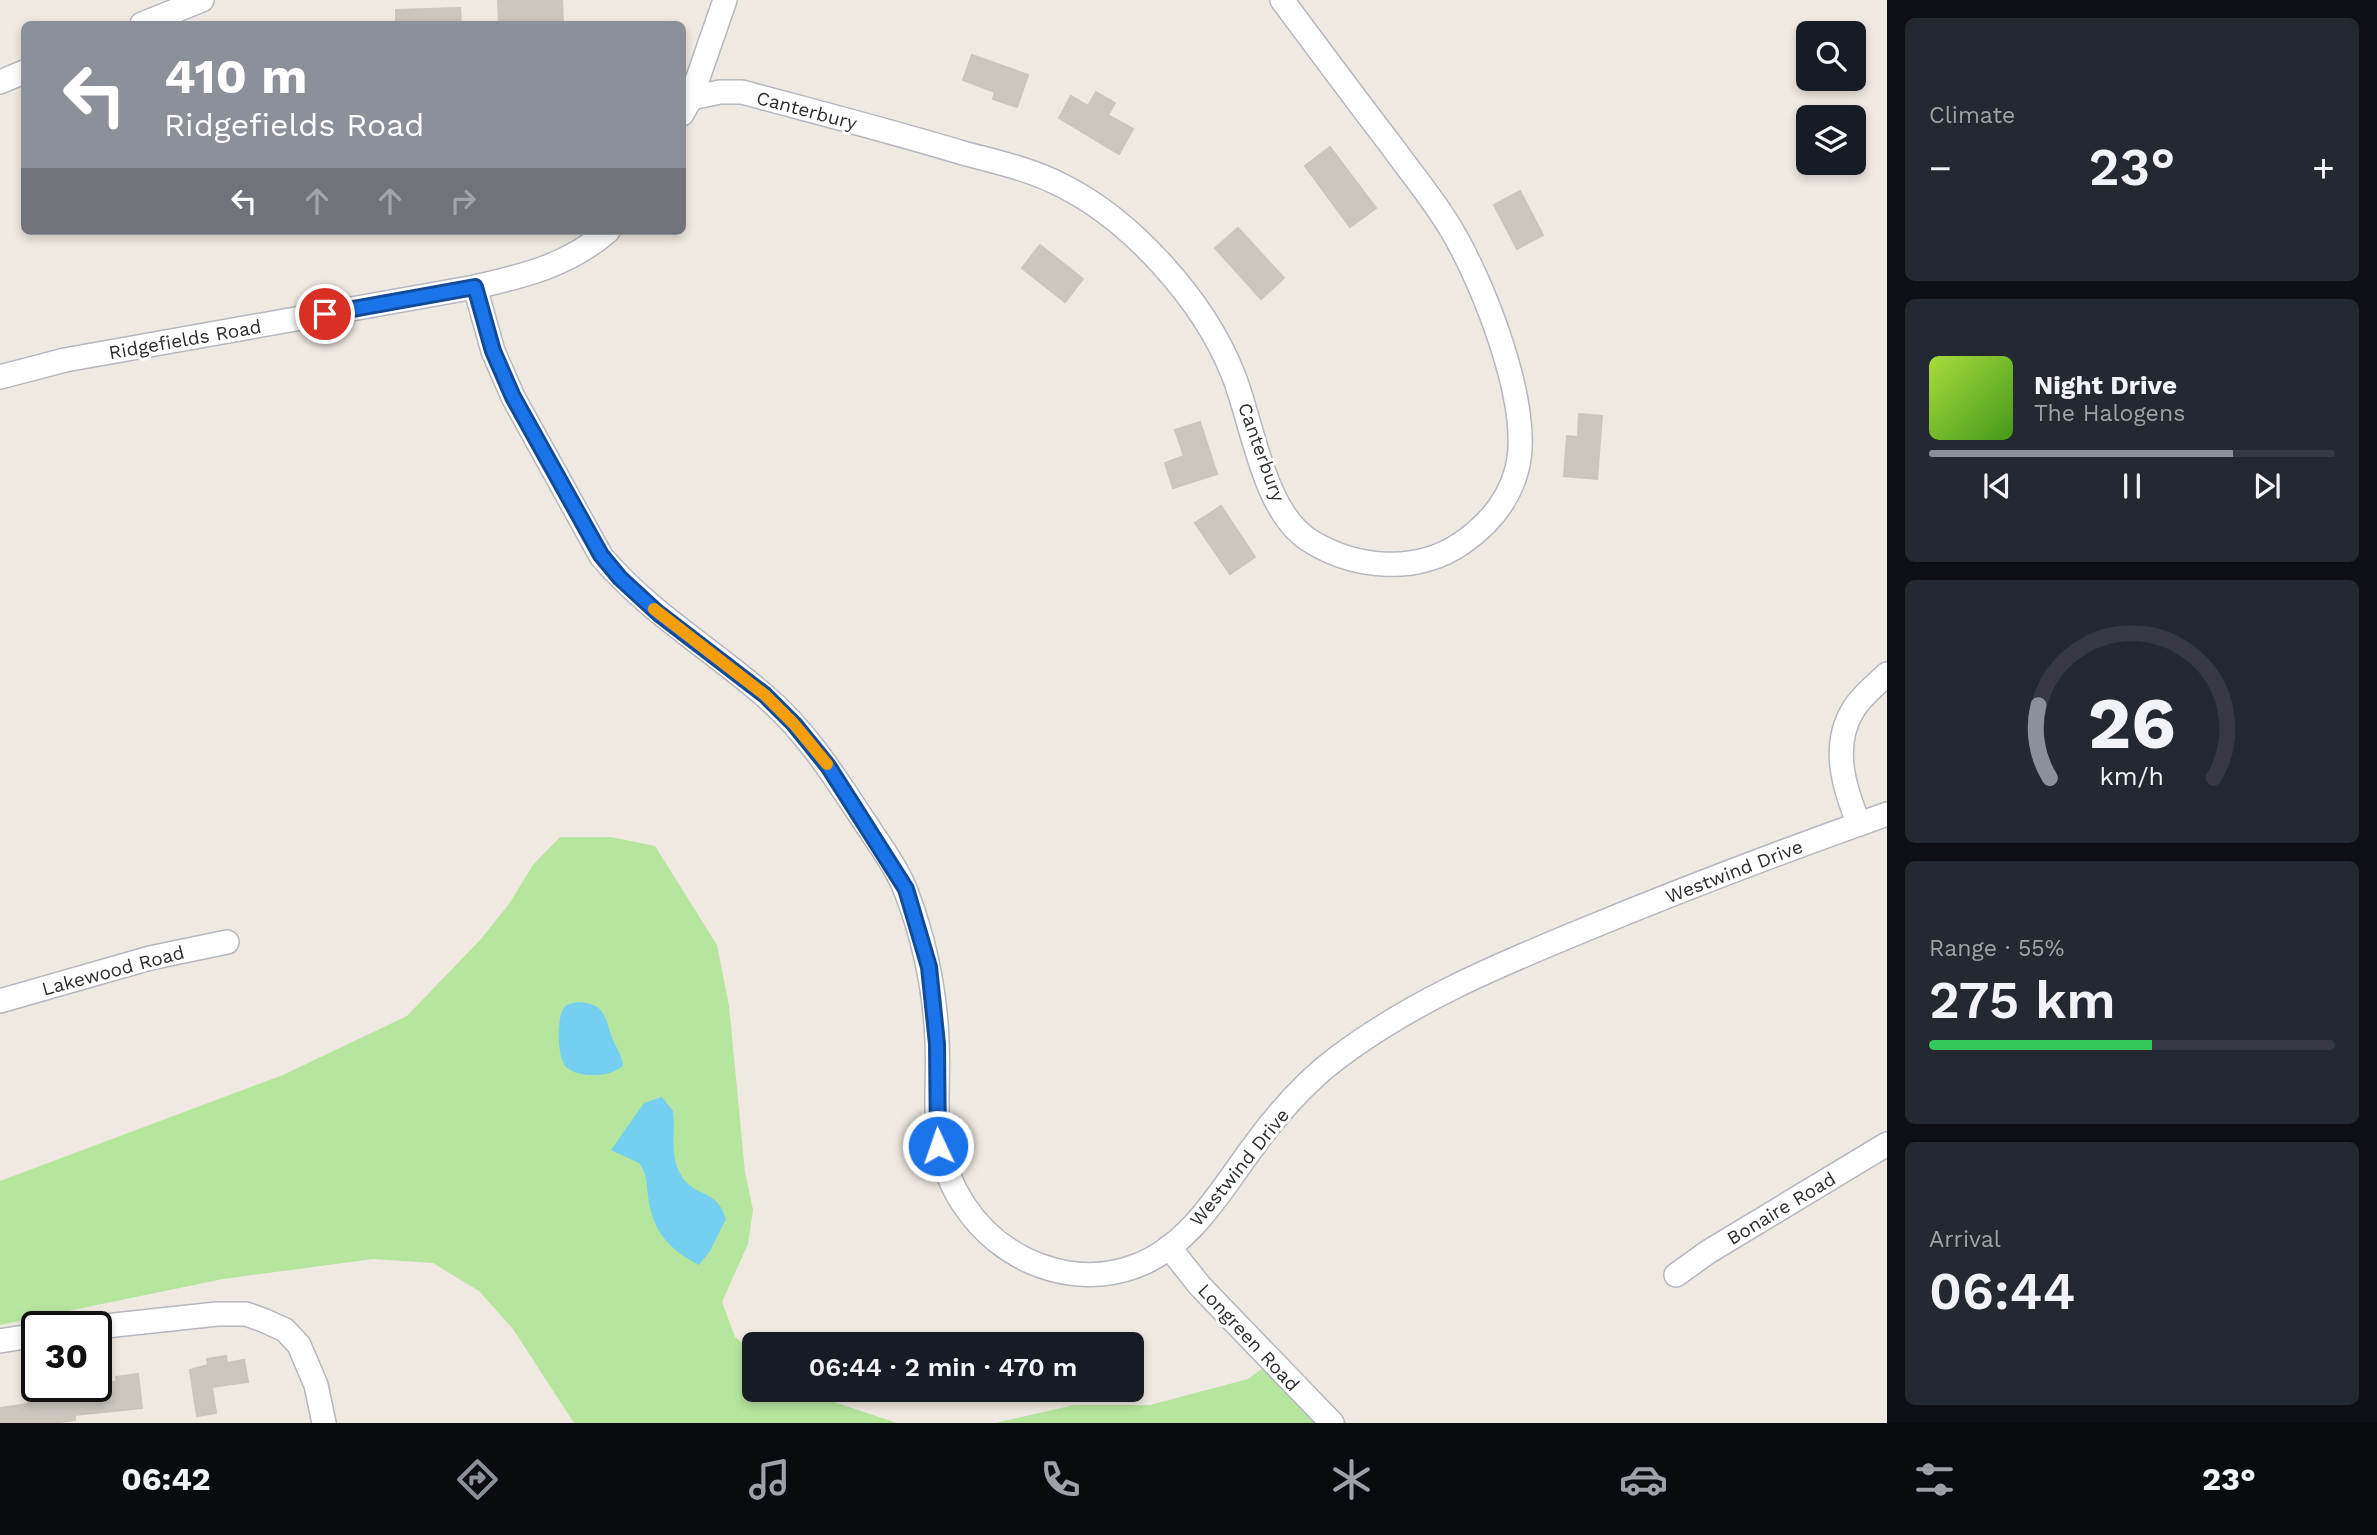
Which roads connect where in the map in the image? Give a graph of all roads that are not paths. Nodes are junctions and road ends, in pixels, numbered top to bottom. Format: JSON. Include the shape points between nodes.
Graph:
{"nodes":[{"id":1,"x":202,"y":0,"type":"edge"},
{"id":2,"x":724,"y":0,"type":"edge"},
{"id":3,"x":1282,"y":0,"type":"edge"},
{"id":4,"x":150,"y":21,"type":"edge"},
{"id":5,"x":21,"y":73,"type":"edge"},
{"id":6,"x":0,"y":82,"type":"edge"},
{"id":7,"x":687,"y":106,"type":"edge"},
{"id":8,"x":603,"y":235,"type":"edge"},
{"id":9,"x":475,"y":287,"type":"junction"},
{"id":10,"x":0,"y":377,"type":"edge"},
{"id":11,"x":1887,"y":674,"type":"edge"},
{"id":12,"x":1887,"y":814,"type":"edge"},
{"id":13,"x":1859,"y":824,"type":"junction"},
{"id":14,"x":227,"y":942,"type":"dead end"},
{"id":15,"x":0,"y":1001,"type":"edge"},
{"id":16,"x":1887,"y":1144,"type":"edge"},
{"id":17,"x":1169,"y":1247,"type":"junction"},
{"id":18,"x":1676,"y":1275,"type":"dead end"},
{"id":19,"x":112,"y":1325,"type":"edge"},
{"id":20,"x":21,"y":1338,"type":"edge"},
{"id":21,"x":0,"y":1341,"type":"edge"},
{"id":22,"x":324,"y":1423,"type":"edge"},
{"id":23,"x":1332,"y":1423,"type":"edge"}],
"edges":[{"from":1,"to":4,"type":"street"},
{"from":2,"to":7,"type":"street"},
{"from":3,"to":7,"type":"street","name":"Canterbury","via":[[1449,226],[1473,270],[1507,364],[1519,437],[1518,467],[1493,516],[1457,547],[1432,558],[1381,565],[1354,560],[1308,540],[1288,520],[1269,482],[1233,372],[1197,307],[1150,253],[1092,203],[1038,174],[742,92],[720,92]]},
{"from":5,"to":6,"type":"street"},
{"from":8,"to":9,"type":"street","name":"Ridgefields Road","via":[[575,257],[531,275]]},
{"from":9,"to":10,"type":"street","name":"Ridgefields Road","via":[[65,360]]},
{"from":9,"to":17,"type":"street","name":"Westwind Drive","via":[[493,351],[513,397],[601,555],[658,613],[765,695],[794,724],[828,766],[906,889],[931,979],[938,1146],[947,1173],[978,1224],[1000,1244],[1040,1267],[1091,1277],[1142,1265]]},
{"from":11,"to":13,"type":"street","via":[[1853,709],[1844,732],[1844,788]]},
{"from":12,"to":13,"type":"street","name":"Westwind Drive"},
{"from":13,"to":17,"type":"street","name":"Westwind Drive","via":[[1653,901],[1468,978],[1371,1034],[1333,1061],[1275,1118],[1197,1222]]},
{"from":14,"to":15,"type":"street","name":"Lakewood Road","via":[[150,958]]},
{"from":16,"to":18,"type":"street","name":"Bonaire Road"},
{"from":17,"to":23,"type":"street","name":"Longreen Road"},
{"from":19,"to":22,"type":"street","via":[[246,1314],[285,1330],[299,1345],[316,1385]]},
{"from":20,"to":21,"type":"street"}]}
